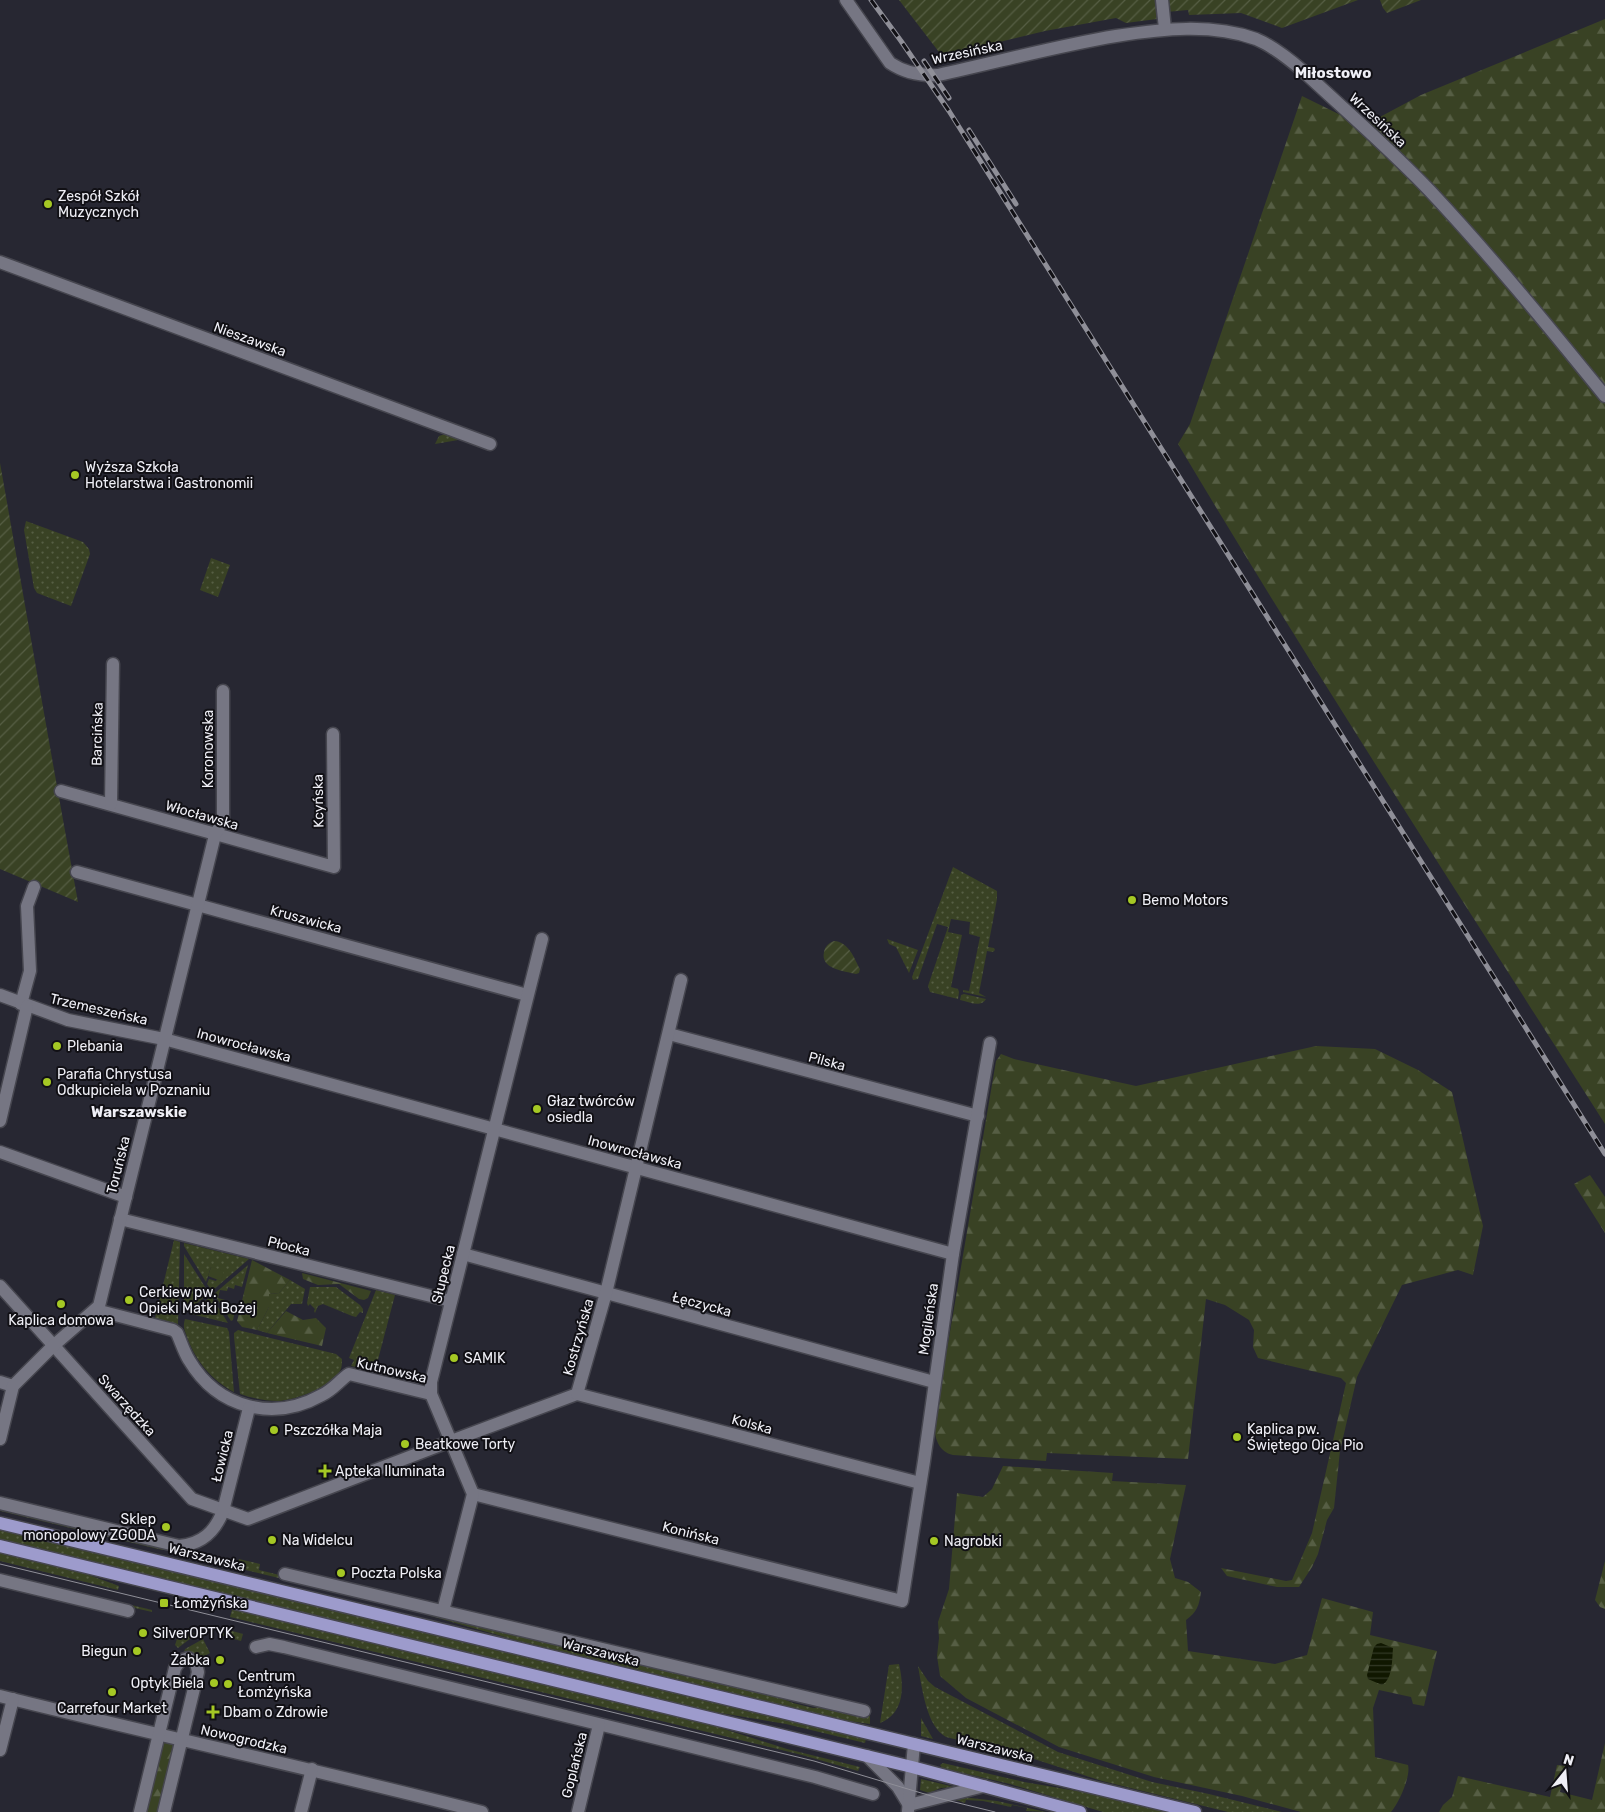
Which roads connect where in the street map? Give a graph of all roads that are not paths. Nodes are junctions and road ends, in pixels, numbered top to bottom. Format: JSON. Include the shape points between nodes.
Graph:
{"nodes":[{"id":1,"x":846,"y":0,"type":"edge"},
{"id":2,"x":1162,"y":0,"type":"edge"},
{"id":3,"x":1165,"y":29,"type":"junction"},
{"id":4,"x":0,"y":262,"type":"edge"},
{"id":5,"x":1605,"y":396,"type":"edge"},
{"id":6,"x":490,"y":444,"type":"dead end"},
{"id":7,"x":113,"y":664,"type":"dead end"},
{"id":8,"x":223,"y":691,"type":"dead end"},
{"id":9,"x":333,"y":734,"type":"dead end"},
{"id":10,"x":61,"y":791,"type":"dead end"},
{"id":11,"x":111,"y":804,"type":"junction"},
{"id":12,"x":215,"y":835,"type":"junction"},
{"id":13,"x":334,"y":867,"type":"joint"},
{"id":14,"x":77,"y":872,"type":"dead end"},
{"id":15,"x":34,"y":887,"type":"dead end"},
{"id":16,"x":198,"y":905,"type":"junction"},
{"id":17,"x":542,"y":939,"type":"dead end"},
{"id":18,"x":682,"y":980,"type":"dead end"},
{"id":19,"x":0,"y":995,"type":"edge"},
{"id":20,"x":527,"y":995,"type":"junction"},
{"id":21,"x":24,"y":1005,"type":"junction"},
{"id":22,"x":669,"y":1034,"type":"junction"},
{"id":23,"x":164,"y":1039,"type":"junction"},
{"id":24,"x":990,"y":1043,"type":"dead end"},
{"id":25,"x":978,"y":1116,"type":"junction"},
{"id":26,"x":0,"y":1121,"type":"edge"},
{"id":27,"x":494,"y":1130,"type":"junction"},
{"id":28,"x":0,"y":1152,"type":"edge"},
{"id":29,"x":636,"y":1168,"type":"junction"},
{"id":30,"x":126,"y":1197,"type":"junction"},
{"id":31,"x":120,"y":1220,"type":"junction"},
{"id":32,"x":463,"y":1254,"type":"junction"},
{"id":33,"x":953,"y":1254,"type":"junction"},
{"id":34,"x":0,"y":1286,"type":"edge"},
{"id":35,"x":606,"y":1294,"type":"junction"},
{"id":36,"x":451,"y":1301,"type":"junction"},
{"id":37,"x":96,"y":1310,"type":"junction"},
{"id":38,"x":54,"y":1346,"type":"junction"},
{"id":39,"x":0,"y":1382,"type":"edge"},
{"id":40,"x":934,"y":1382,"type":"junction"},
{"id":41,"x":13,"y":1386,"type":"junction"},
{"id":42,"x":431,"y":1394,"type":"junction"},
{"id":43,"x":577,"y":1394,"type":"junction"},
{"id":44,"x":249,"y":1408,"type":"junction"},
{"id":45,"x":0,"y":1439,"type":"edge"},
{"id":46,"x":451,"y":1440,"type":"junction"},
{"id":47,"x":920,"y":1483,"type":"junction"},
{"id":48,"x":473,"y":1494,"type":"junction"},
{"id":49,"x":0,"y":1503,"type":"edge"},
{"id":50,"x":223,"y":1511,"type":"junction"},
{"id":51,"x":248,"y":1519,"type":"joint"},
{"id":52,"x":0,"y":1523,"type":"edge"},
{"id":53,"x":0,"y":1546,"type":"edge"},
{"id":54,"x":285,"y":1574,"type":"dead end"},
{"id":55,"x":0,"y":1580,"type":"edge"},
{"id":56,"x":902,"y":1601,"type":"joint"},
{"id":57,"x":128,"y":1611,"type":"dead end"},
{"id":58,"x":443,"y":1612,"type":"junction"},
{"id":59,"x":256,"y":1647,"type":"dead end"},
{"id":60,"x":0,"y":1696,"type":"edge"},
{"id":61,"x":13,"y":1699,"type":"junction"},
{"id":62,"x":864,"y":1711,"type":"dead end"},
{"id":63,"x":599,"y":1725,"type":"junction"},
{"id":64,"x":160,"y":1735,"type":"junction"},
{"id":65,"x":182,"y":1740,"type":"junction"},
{"id":66,"x":914,"y":1744,"type":"junction"},
{"id":67,"x":0,"y":1750,"type":"edge"},
{"id":68,"x":867,"y":1756,"type":"junction"},
{"id":69,"x":912,"y":1767,"type":"junction"},
{"id":70,"x":312,"y":1769,"type":"junction"},
{"id":71,"x":984,"y":1786,"type":"junction"},
{"id":72,"x":873,"y":1794,"type":"dead end"},
{"id":73,"x":440,"y":1807,"type":"edge"},
{"id":74,"x":908,"y":1808,"type":"edge"},
{"id":75,"x":140,"y":1812,"type":"edge"},
{"id":76,"x":164,"y":1812,"type":"edge"},
{"id":77,"x":301,"y":1812,"type":"edge"},
{"id":78,"x":482,"y":1812,"type":"edge"},
{"id":79,"x":578,"y":1812,"type":"edge"},
{"id":80,"x":1080,"y":1812,"type":"edge"},
{"id":81,"x":1195,"y":1812,"type":"edge"}],
"edges":[{"from":1,"to":3,"type":"street","name":"Wrzesińska","via":[[890,63],[908,73],[925,75],[938,75],[1083,42]]},
{"from":2,"to":3,"type":"street"},
{"from":3,"to":5,"type":"street","name":"Wrzesińska","via":[[1224,31],[1256,39],[1303,71],[1430,192]]},
{"from":4,"to":6,"type":"street","name":"Nieszawska"},
{"from":7,"to":11,"type":"street","name":"Barcińska"},
{"from":8,"to":12,"type":"street","name":"Koronowska","via":[[223,820]]},
{"from":9,"to":13,"type":"street","name":"Kcyńska"},
{"from":10,"to":11,"type":"street","name":"Włocławska"},
{"from":11,"to":12,"type":"street","name":"Włocławska"},
{"from":12,"to":13,"type":"street","name":"Włocławska"},
{"from":12,"to":16,"type":"street","name":"Toruńska"},
{"from":14,"to":16,"type":"street","name":"Kruszwicka"},
{"from":15,"to":21,"type":"street","via":[[27,906],[30,971]]},
{"from":16,"to":20,"type":"street","name":"Kruszwicka"},
{"from":16,"to":23,"type":"street","name":"Toruńska"},
{"from":17,"to":20,"type":"street","name":"Słupecka"},
{"from":18,"to":22,"type":"street","name":"Kostrzyńska"},
{"from":19,"to":21,"type":"street","name":"Trzemeszeńska"},
{"from":20,"to":27,"type":"street","name":"Słupecka"},
{"from":21,"to":23,"type":"street","name":"Trzemeszeńska","via":[[68,1020]]},
{"from":21,"to":26,"type":"street"},
{"from":22,"to":25,"type":"street","name":"Pilska"},
{"from":22,"to":29,"type":"street","name":"Kostrzyńska"},
{"from":23,"to":27,"type":"street","name":"Inowrocławska"},
{"from":23,"to":30,"type":"street","name":"Toruńska"},
{"from":24,"to":25,"type":"street","name":"Mogileńska"},
{"from":25,"to":33,"type":"street","name":"Mogileńska"},
{"from":27,"to":29,"type":"street","name":"Inowrocławska"},
{"from":27,"to":32,"type":"street","name":"Słupecka"},
{"from":28,"to":30,"type":"street"},
{"from":29,"to":33,"type":"street","name":"Inowrocławska"},
{"from":29,"to":35,"type":"street","name":"Kostrzyńska"},
{"from":30,"to":31,"type":"street","name":"Toruńska"},
{"from":31,"to":36,"type":"street","name":"Płocka"},
{"from":31,"to":37,"type":"street","name":"Toruńska"},
{"from":32,"to":35,"type":"street","name":"Łęczycka"},
{"from":32,"to":36,"type":"street","name":"Słupecka"},
{"from":33,"to":40,"type":"street","name":"Mogileńska"},
{"from":34,"to":38,"type":"street","name":"Swarzędzka"},
{"from":35,"to":40,"type":"street","name":"Łęczycka"},
{"from":35,"to":43,"type":"street","name":"Kostrzyńska"},
{"from":36,"to":42,"type":"street","name":"Słupecka","via":[[431,1382]]},
{"from":37,"to":38,"type":"street"},
{"from":37,"to":44,"type":"street","name":"Kutnowska","via":[[173,1330],[189,1360],[209,1385]]},
{"from":38,"to":41,"type":"street"},
{"from":38,"to":50,"type":"street","name":"Swarzędzka","via":[[192,1499]]},
{"from":39,"to":41,"type":"street"},
{"from":40,"to":47,"type":"street","name":"Mogileńska"},
{"from":41,"to":45,"type":"street"},
{"from":42,"to":44,"type":"street","name":"Kutnowska","via":[[349,1374],[323,1395],[304,1403],[280,1409]]},
{"from":42,"to":46,"type":"street"},
{"from":43,"to":46,"type":"street","name":"Kostrzyńska"},
{"from":43,"to":47,"type":"street","name":"Kolska"},
{"from":44,"to":50,"type":"street","name":"Łowicka"},
{"from":46,"to":48,"type":"street"},
{"from":46,"to":51,"type":"street","name":"Kostrzyńska"},
{"from":47,"to":56,"type":"street","name":"Mogileńska"},
{"from":48,"to":56,"type":"street","name":"Konińska"},
{"from":48,"to":58,"type":"street"},
{"from":49,"to":50,"type":"street","name":"Warszawska","via":[[179,1546],[201,1540],[212,1532]]},
{"from":50,"to":51,"type":"street","name":"Swarzędzka"},
{"from":52,"to":66,"type":"main road","name":"Warszawska"},
{"from":53,"to":68,"type":"main road"},
{"from":54,"to":58,"type":"street","name":"Warszawska"},
{"from":55,"to":57,"type":"street"},
{"from":58,"to":62,"type":"street","name":"Warszawska"},
{"from":59,"to":63,"type":"street","via":[[269,1644],[284,1647]]},
{"from":60,"to":61,"type":"street","name":"Nowogrodzka"},
{"from":61,"to":64,"type":"street","name":"Nowogrodzka"},
{"from":61,"to":67,"type":"street"},
{"from":63,"to":72,"type":"street"},
{"from":63,"to":79,"type":"street","name":"Goplańska"},
{"from":64,"to":65,"type":"street","name":"Nowogrodzka"},
{"from":64,"to":65,"type":"street","via":[[176,1665],[182,1659],[191,1659],[197,1664],[198,1672]]},
{"from":64,"to":75,"type":"street"},
{"from":65,"to":70,"type":"street","name":"Nowogrodzka"},
{"from":65,"to":76,"type":"street"},
{"from":66,"to":69,"type":"street"},
{"from":66,"to":81,"type":"main road","name":"Warszawska"},
{"from":68,"to":69,"type":"main road"},
{"from":68,"to":74,"type":"street","via":[[898,1786]]},
{"from":69,"to":71,"type":"main road"},
{"from":69,"to":74,"type":"street"},
{"from":70,"to":73,"type":"street","name":"Nowogrodzka"},
{"from":70,"to":77,"type":"street"},
{"from":71,"to":74,"type":"street"},
{"from":71,"to":80,"type":"main road"},
{"from":73,"to":78,"type":"street","name":"Nowogrodzka"}]}
